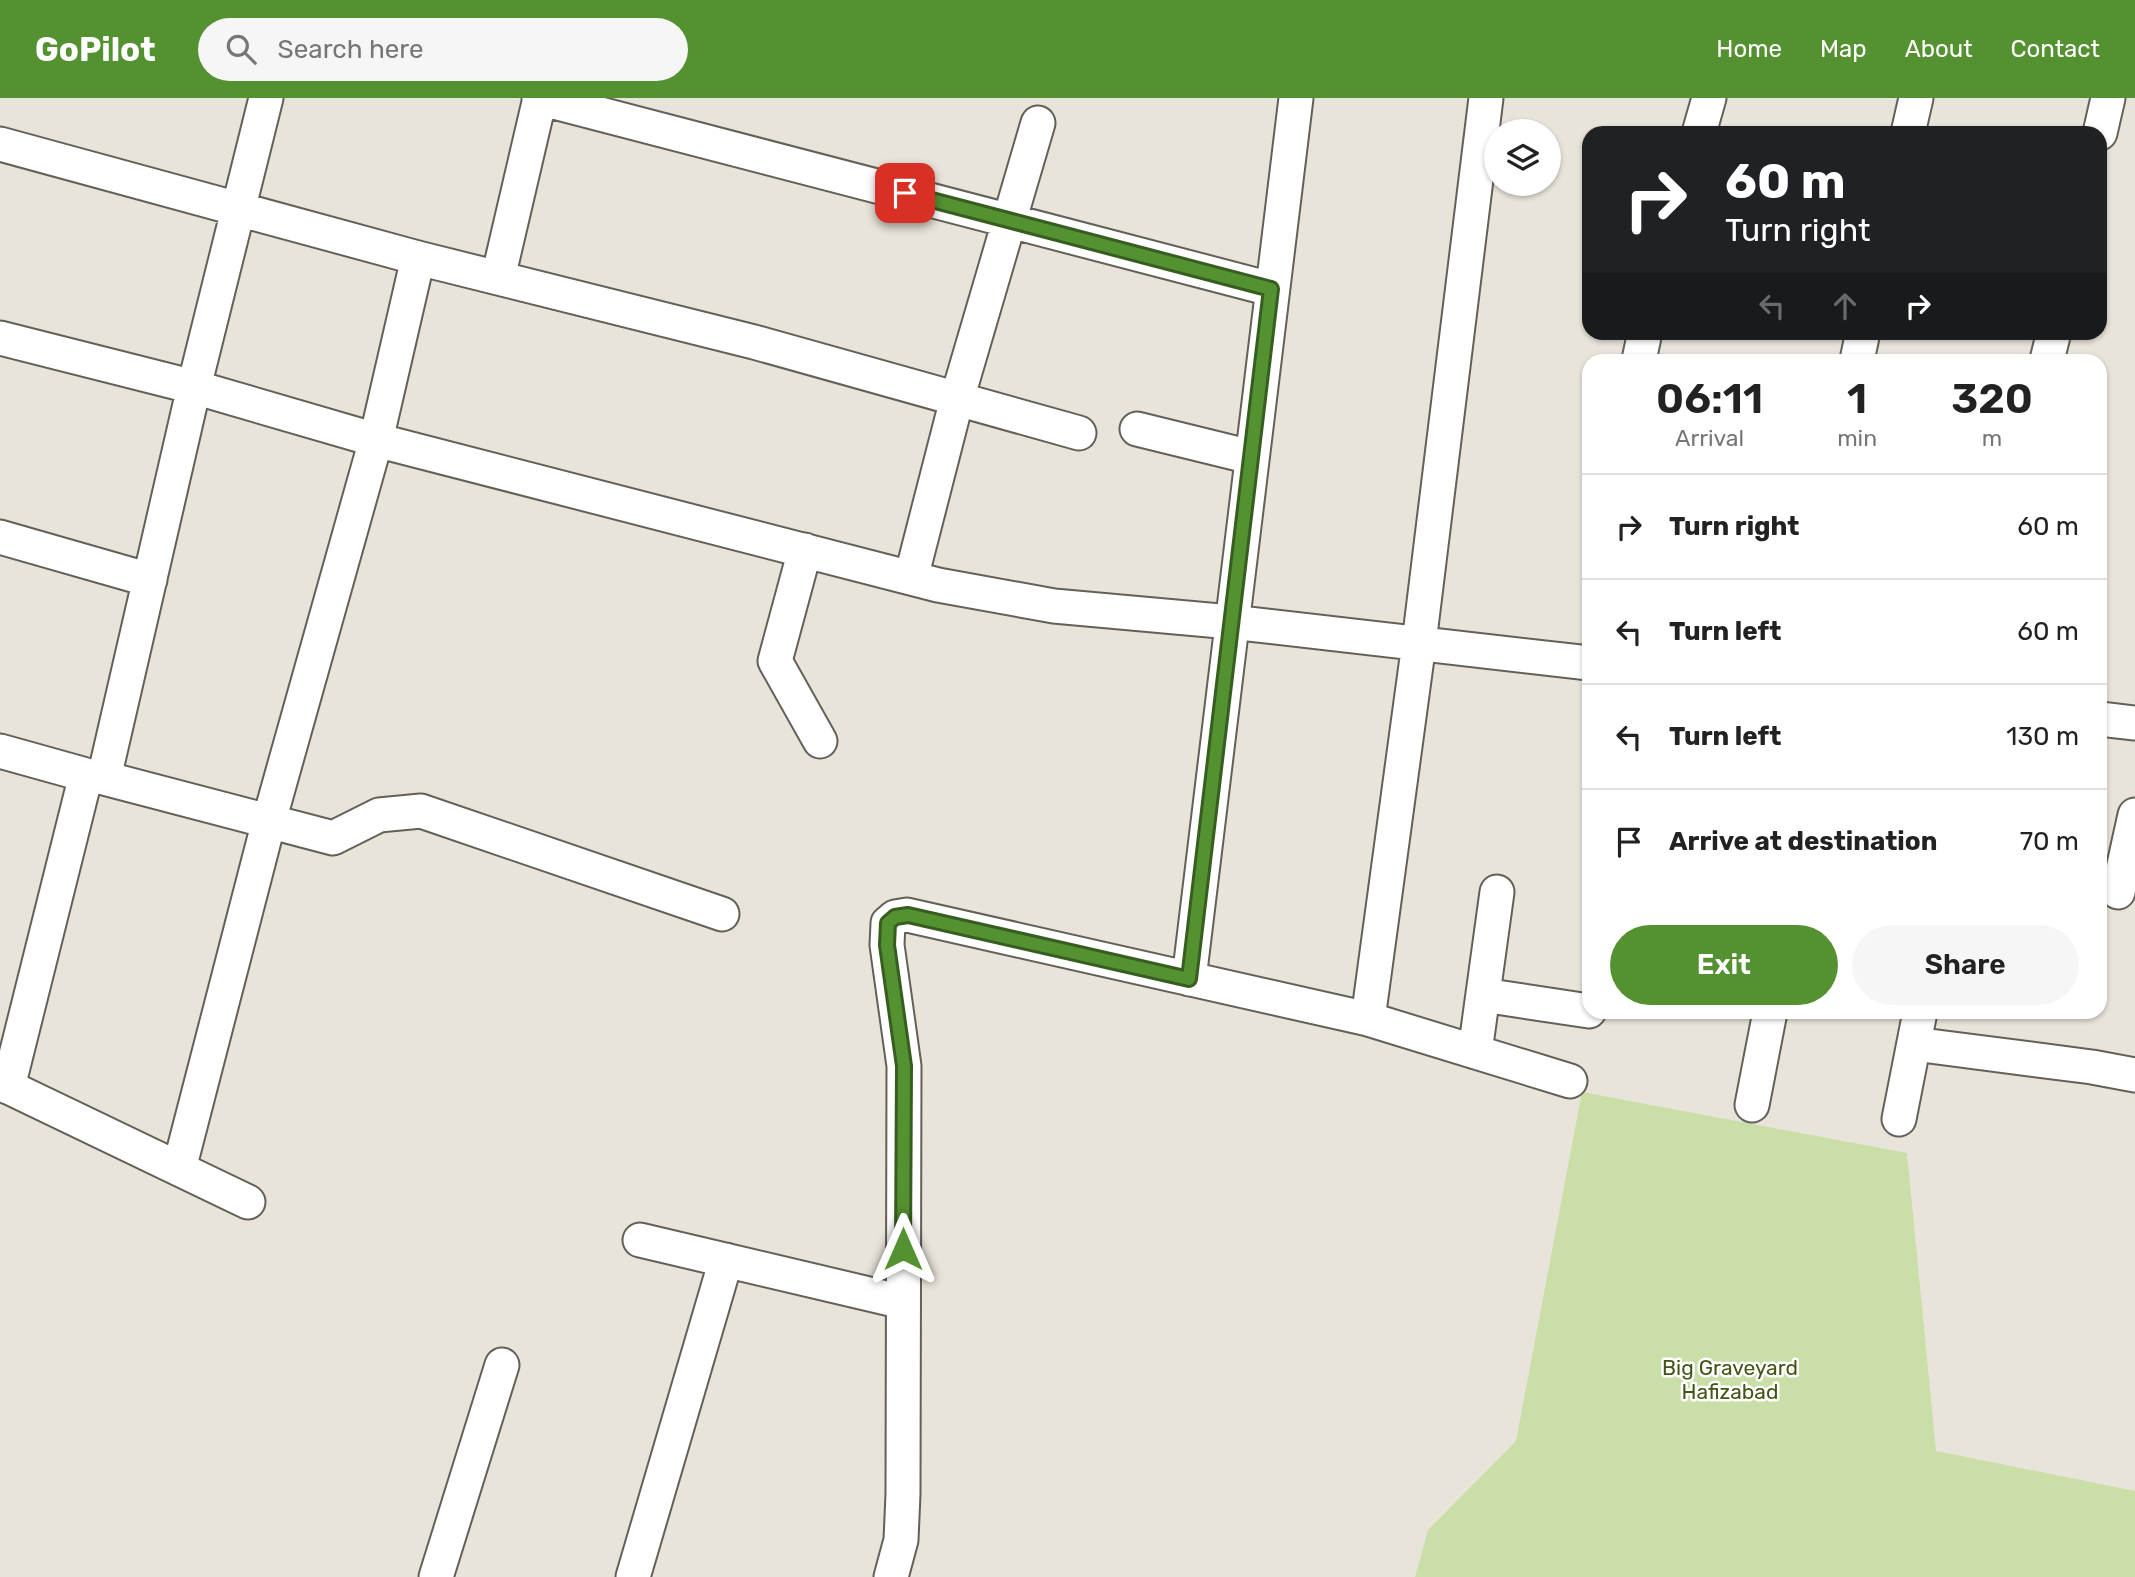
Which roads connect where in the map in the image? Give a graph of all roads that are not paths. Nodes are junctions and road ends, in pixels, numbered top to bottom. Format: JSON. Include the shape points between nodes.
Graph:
{"nodes":[{"id":1,"x":266,"y":98,"type":"edge"},
{"id":2,"x":539,"y":98,"type":"edge"},
{"id":3,"x":1486,"y":98,"type":"edge"},
{"id":4,"x":1709,"y":98,"type":"edge"},
{"id":5,"x":1916,"y":98,"type":"edge"},
{"id":6,"x":2108,"y":98,"type":"edge"},
{"id":7,"x":1287,"y":99,"type":"edge"},
{"id":8,"x":1038,"y":123,"type":"dead end"},
{"id":9,"x":1701,"y":126,"type":"edge"},
{"id":10,"x":1910,"y":126,"type":"edge"},
{"id":11,"x":2102,"y":126,"type":"edge"},
{"id":12,"x":0,"y":144,"type":"edge"},
{"id":13,"x":239,"y":210,"type":"junction"},
{"id":14,"x":1009,"y":220,"type":"junction"},
{"id":15,"x":418,"y":258,"type":"junction"},
{"id":16,"x":498,"y":278,"type":"junction"},
{"id":17,"x":1271,"y":289,"type":"junction"},
{"id":18,"x":0,"y":338,"type":"edge"},
{"id":19,"x":194,"y":387,"type":"junction"},
{"id":20,"x":957,"y":399,"type":"junction"},
{"id":21,"x":1137,"y":429,"type":"dead end"},
{"id":22,"x":1079,"y":433,"type":"dead end"},
{"id":23,"x":376,"y":440,"type":"junction"},
{"id":24,"x":1251,"y":457,"type":"junction"},
{"id":25,"x":0,"y":537,"type":"edge"},
{"id":26,"x":805,"y":550,"type":"junction"},
{"id":27,"x":911,"y":578,"type":"junction"},
{"id":28,"x":149,"y":580,"type":"junction"},
{"id":29,"x":1231,"y":622,"type":"junction"},
{"id":30,"x":1419,"y":643,"type":"junction"},
{"id":31,"x":1582,"y":662,"type":"edge"},
{"id":32,"x":2107,"y":720,"type":"edge"},
{"id":33,"x":2135,"y":723,"type":"edge"},
{"id":34,"x":820,"y":741,"type":"dead end"},
{"id":35,"x":0,"y":751,"type":"edge"},
{"id":36,"x":95,"y":777,"type":"junction"},
{"id":37,"x":2135,"y":815,"type":"edge"},
{"id":38,"x":269,"y":821,"type":"junction"},
{"id":39,"x":1497,"y":892,"type":"dead end"},
{"id":40,"x":2118,"y":892,"type":"edge"},
{"id":41,"x":722,"y":914,"type":"dead end"},
{"id":42,"x":1189,"y":979,"type":"junction"},
{"id":43,"x":1483,"y":995,"type":"junction"},
{"id":44,"x":1582,"y":1010,"type":"edge"},
{"id":45,"x":1368,"y":1019,"type":"junction"},
{"id":46,"x":1769,"y":1019,"type":"edge"},
{"id":47,"x":1918,"y":1019,"type":"edge"},
{"id":48,"x":1913,"y":1044,"type":"junction"},
{"id":49,"x":1475,"y":1052,"type":"junction"},
{"id":50,"x":2135,"y":1075,"type":"edge"},
{"id":51,"x":1570,"y":1081,"type":"dead end"},
{"id":52,"x":4,"y":1085,"type":"edge"},
{"id":53,"x":1752,"y":1105,"type":"dead end"},
{"id":54,"x":1899,"y":1119,"type":"dead end"},
{"id":55,"x":179,"y":1169,"type":"junction"},
{"id":56,"x":248,"y":1202,"type":"dead end"},
{"id":57,"x":640,"y":1240,"type":"dead end"},
{"id":58,"x":726,"y":1260,"type":"junction"},
{"id":59,"x":903,"y":1302,"type":"junction"},
{"id":60,"x":502,"y":1365,"type":"dead end"},
{"id":61,"x":436,"y":1577,"type":"edge"},
{"id":62,"x":633,"y":1577,"type":"edge"},
{"id":63,"x":891,"y":1577,"type":"edge"}],
"edges":[{"from":1,"to":13,"type":"street"},
{"from":2,"to":14,"type":"street"},
{"from":2,"to":16,"type":"street"},
{"from":3,"to":30,"type":"street"},
{"from":4,"to":9,"type":"street"},
{"from":5,"to":10,"type":"street"},
{"from":6,"to":11,"type":"street"},
{"from":7,"to":17,"type":"street"},
{"from":8,"to":14,"type":"street"},
{"from":12,"to":13,"type":"street"},
{"from":13,"to":15,"type":"street"},
{"from":13,"to":19,"type":"street"},
{"from":14,"to":17,"type":"street"},
{"from":14,"to":20,"type":"street"},
{"from":15,"to":16,"type":"street"},
{"from":15,"to":23,"type":"street"},
{"from":16,"to":20,"type":"street"},
{"from":17,"to":24,"type":"street"},
{"from":18,"to":19,"type":"street"},
{"from":19,"to":23,"type":"street"},
{"from":19,"to":28,"type":"street"},
{"from":20,"to":22,"type":"street"},
{"from":20,"to":27,"type":"street"},
{"from":21,"to":24,"type":"street"},
{"from":23,"to":26,"type":"street"},
{"from":23,"to":38,"type":"street"},
{"from":24,"to":29,"type":"street"},
{"from":25,"to":28,"type":"street"},
{"from":26,"to":27,"type":"street"},
{"from":26,"to":34,"type":"street","via":[[775,661]]},
{"from":27,"to":29,"type":"street","via":[[1054,606]]},
{"from":28,"to":36,"type":"street"},
{"from":29,"to":30,"type":"street"},
{"from":29,"to":42,"type":"street"},
{"from":30,"to":31,"type":"street"},
{"from":30,"to":45,"type":"street"},
{"from":32,"to":33,"type":"street"},
{"from":35,"to":36,"type":"street"},
{"from":36,"to":38,"type":"street"},
{"from":36,"to":52,"type":"street"},
{"from":37,"to":40,"type":"street"},
{"from":38,"to":41,"type":"street","via":[[333,838],[379,815],[421,811]]},
{"from":38,"to":55,"type":"street"},
{"from":39,"to":43,"type":"street"},
{"from":42,"to":45,"type":"street"},
{"from":42,"to":59,"type":"street","via":[[908,915],[888,923],[904,1066]]},
{"from":43,"to":44,"type":"street"},
{"from":43,"to":49,"type":"street"},
{"from":45,"to":49,"type":"street"},
{"from":46,"to":53,"type":"street"},
{"from":47,"to":48,"type":"street"},
{"from":48,"to":50,"type":"street"},
{"from":48,"to":54,"type":"street"},
{"from":49,"to":51,"type":"street"},
{"from":52,"to":55,"type":"street"},
{"from":55,"to":56,"type":"street"},
{"from":57,"to":58,"type":"street"},
{"from":58,"to":59,"type":"street"},
{"from":58,"to":62,"type":"street"},
{"from":59,"to":63,"type":"street","via":[[901,1540]]},
{"from":60,"to":61,"type":"street"}]}
